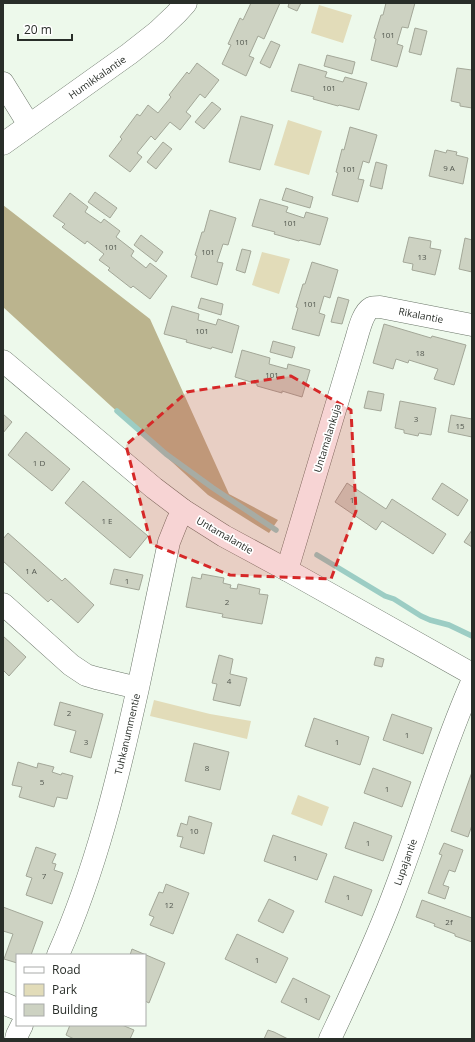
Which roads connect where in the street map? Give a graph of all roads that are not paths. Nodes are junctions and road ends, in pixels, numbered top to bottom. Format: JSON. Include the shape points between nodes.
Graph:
{"nodes":[{"id":1,"x":186,"y":3,"type":"edge"},
{"id":2,"x":3,"y":83,"type":"edge"},
{"id":3,"x":30,"y":124,"type":"junction"},
{"id":4,"x":3,"y":144,"type":"edge"},
{"id":5,"x":371,"y":308,"type":"joint"},
{"id":6,"x":472,"y":325,"type":"edge"},
{"id":7,"x":3,"y":361,"type":"edge"},
{"id":8,"x":183,"y":510,"type":"junction"},
{"id":9,"x":287,"y":570,"type":"junction"},
{"id":10,"x":3,"y":604,"type":"edge"},
{"id":11,"x":472,"y":674,"type":"edge"},
{"id":12,"x":472,"y":682,"type":"edge"},
{"id":13,"x":138,"y":688,"type":"junction"},
{"id":14,"x":58,"y":954,"type":"edge"},
{"id":15,"x":3,"y":1003,"type":"edge"},
{"id":16,"x":16,"y":1009,"type":"edge"},
{"id":17,"x":22,"y":1026,"type":"edge"},
{"id":18,"x":16,"y":1039,"type":"edge"},
{"id":19,"x":330,"y":1039,"type":"edge"}],
"edges":[{"from":1,"to":3,"type":"street","name":"Humikkalantie","via":[[157,32]]},
{"from":2,"to":3,"type":"street"},
{"from":3,"to":4,"type":"street","name":"Humikkalantie"},
{"from":5,"to":6,"type":"street","name":"Rikalantie","via":[[380,307]]},
{"from":5,"to":9,"type":"street","name":"Untamalankuja","via":[[363,318]]},
{"from":7,"to":8,"type":"street","name":"Untamalantie"},
{"from":8,"to":9,"type":"street","name":"Untamalantie","via":[[224,536]]},
{"from":8,"to":13,"type":"street","name":"Tuhkanummentie","via":[[169,542]]},
{"from":9,"to":11,"type":"street","name":"Untamalantie"},
{"from":10,"to":13,"type":"street","via":[[65,660],[86,675]]},
{"from":12,"to":19,"type":"street","name":"Lupajantie","via":[[392,898]]},
{"from":13,"to":14,"type":"street","name":"Tuhkanummentie","via":[[105,822],[74,918]]},
{"from":15,"to":16,"type":"street"},
{"from":17,"to":18,"type":"street"}]}
